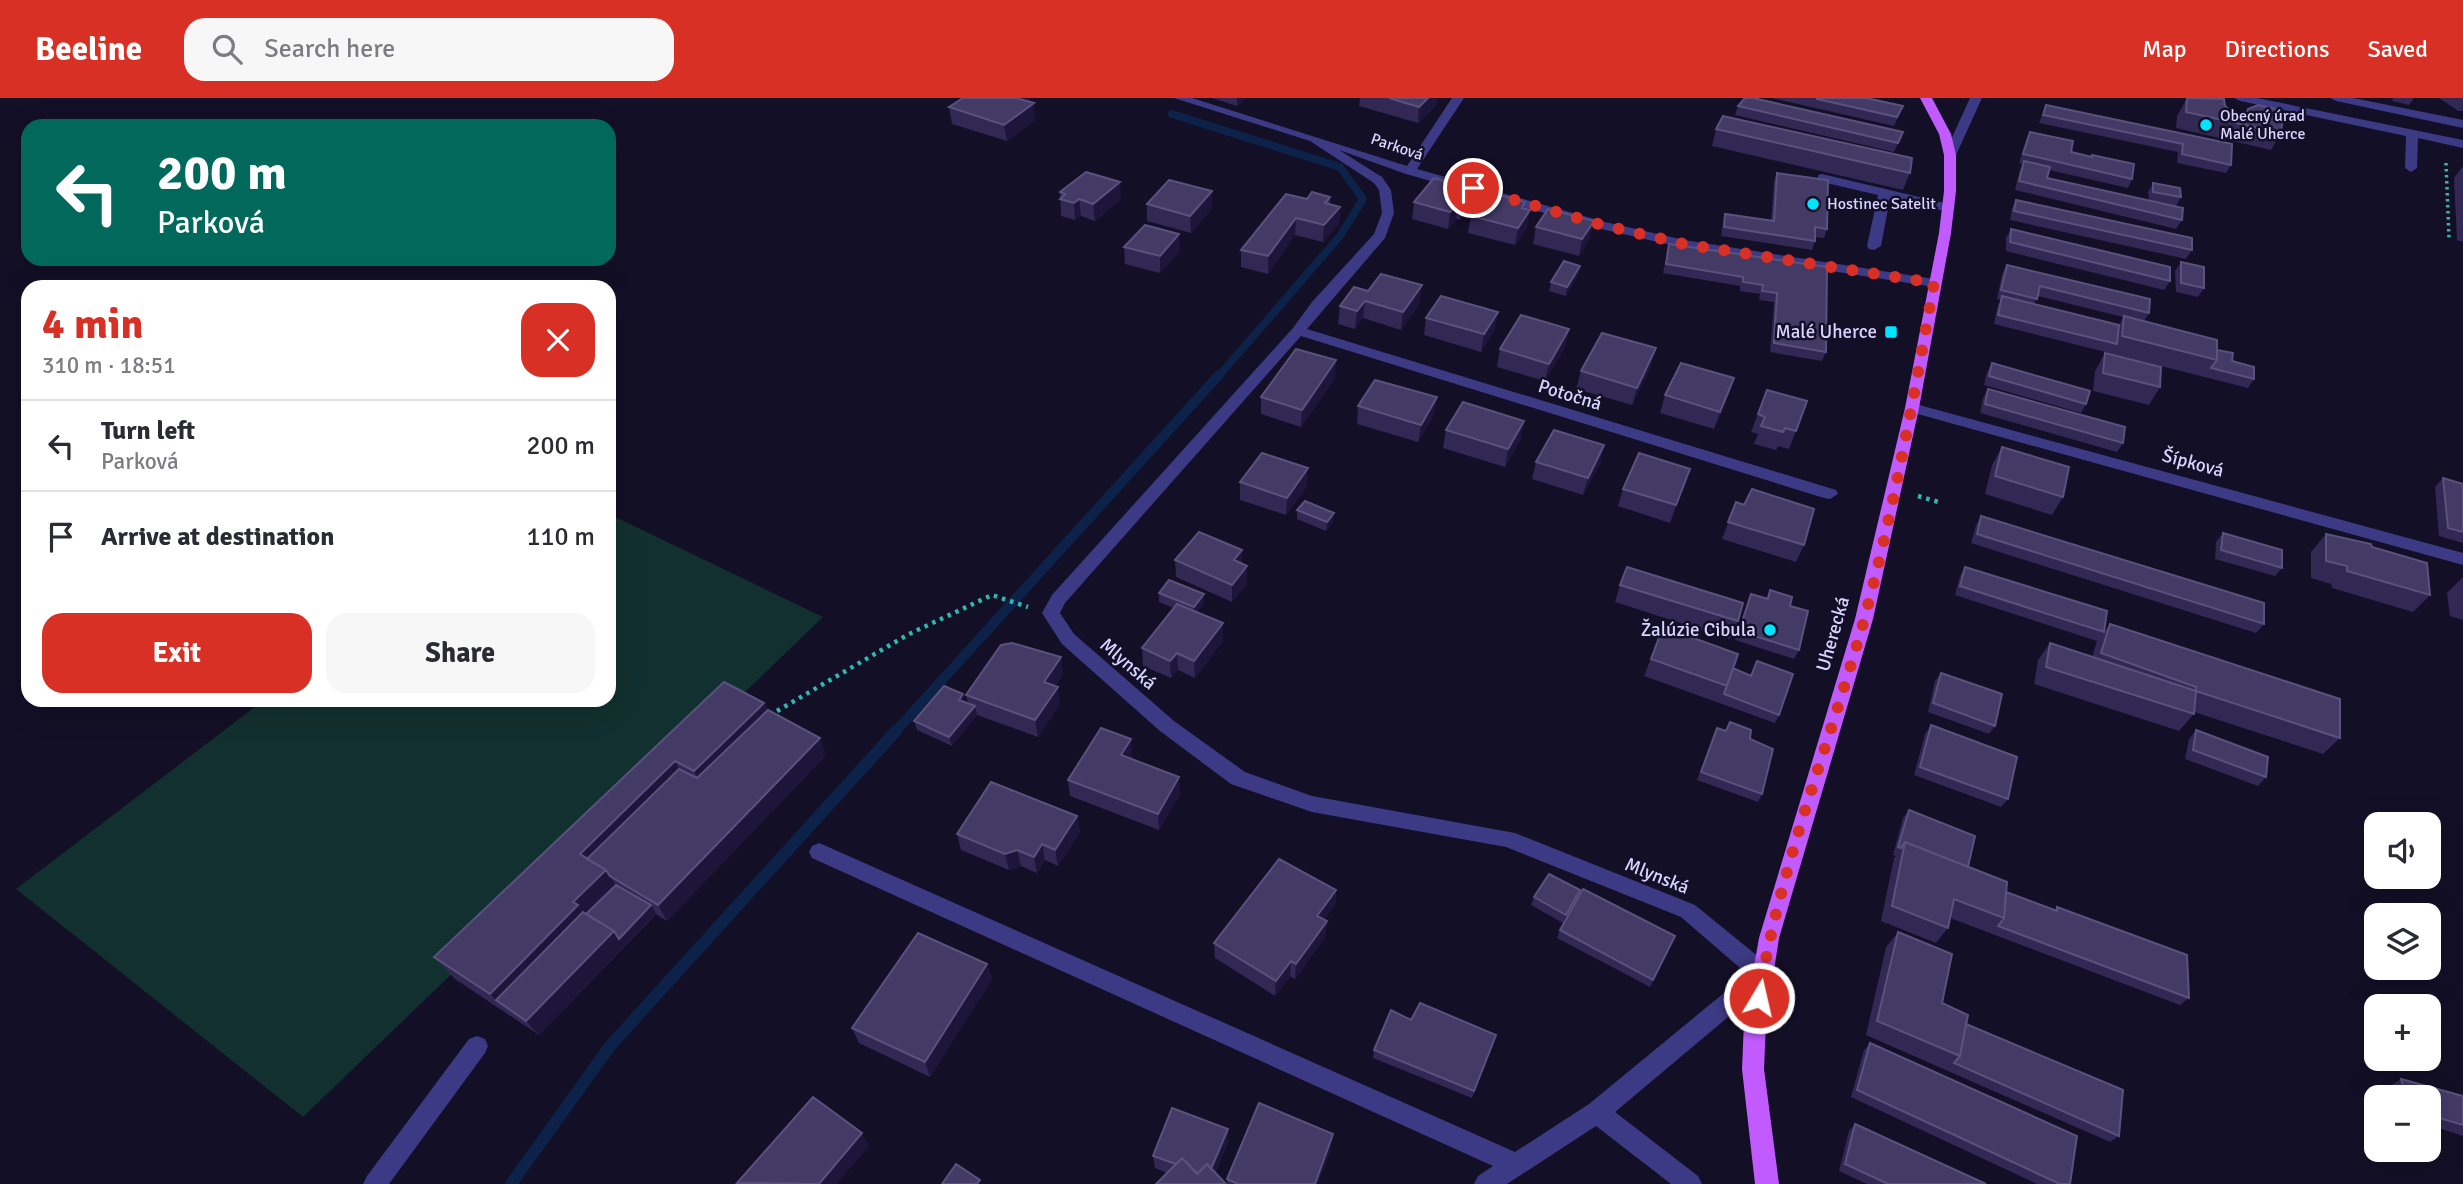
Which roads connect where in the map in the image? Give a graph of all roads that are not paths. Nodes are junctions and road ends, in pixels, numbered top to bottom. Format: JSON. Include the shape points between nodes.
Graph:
{"nodes":[{"id":1,"x":1180,"y":98,"type":"edge"},
{"id":2,"x":1458,"y":98,"type":"edge"},
{"id":3,"x":1926,"y":98,"type":"edge"},
{"id":4,"x":1976,"y":98,"type":"edge"},
{"id":5,"x":2241,"y":98,"type":"edge"},
{"id":6,"x":2336,"y":98,"type":"edge"},
{"id":7,"x":2463,"y":124,"type":"edge"},
{"id":8,"x":2412,"y":133,"type":"junction"},
{"id":9,"x":1315,"y":141,"type":"junction"},
{"id":10,"x":2463,"y":144,"type":"edge"},
{"id":11,"x":1950,"y":155,"type":"junction"},
{"id":12,"x":2411,"y":168,"type":"dead end"},
{"id":13,"x":1410,"y":171,"type":"junction"},
{"id":14,"x":1822,"y":178,"type":"edge"},
{"id":15,"x":1885,"y":193,"type":"junction"},
{"id":16,"x":1948,"y":208,"type":"junction"},
{"id":17,"x":1874,"y":246,"type":"dead end"},
{"id":18,"x":1934,"y":283,"type":"junction"},
{"id":19,"x":1298,"y":331,"type":"junction"},
{"id":20,"x":1912,"y":408,"type":"junction"},
{"id":21,"x":1830,"y":494,"type":"dead end"},
{"id":22,"x":2463,"y":559,"type":"edge"},
{"id":23,"x":819,"y":852,"type":"dead end"},
{"id":24,"x":1763,"y":974,"type":"junction"},
{"id":25,"x":477,"y":1046,"type":"dead end"},
{"id":26,"x":1597,"y":1112,"type":"junction"},
{"id":27,"x":1516,"y":1164,"type":"junction"},
{"id":28,"x":375,"y":1184,"type":"edge"},
{"id":29,"x":1486,"y":1184,"type":"edge"},
{"id":30,"x":1690,"y":1184,"type":"edge"},
{"id":31,"x":1767,"y":1184,"type":"edge"}],
"edges":[{"from":1,"to":9,"type":"street","name":"Parková"},
{"from":2,"to":13,"type":"street"},
{"from":3,"to":11,"type":"main road","name":"Uherecká","via":[[1945,134]]},
{"from":4,"to":11,"type":"street"},
{"from":5,"to":8,"type":"street"},
{"from":6,"to":7,"type":"street"},
{"from":8,"to":10,"type":"street"},
{"from":8,"to":12,"type":"street"},
{"from":9,"to":13,"type":"street","name":"Parková"},
{"from":9,"to":19,"type":"street","name":"Mlynská","via":[[1378,180],[1385,190],[1388,213],[1380,235]]},
{"from":11,"to":16,"type":"main road","name":"Uherecká"},
{"from":13,"to":18,"type":"street","name":"Parková","via":[[1684,244]]},
{"from":14,"to":15,"type":"street"},
{"from":15,"to":16,"type":"street"},
{"from":15,"to":17,"type":"street"},
{"from":16,"to":18,"type":"main road","name":"Uherecká"},
{"from":18,"to":20,"type":"main road","name":"Uherecká"},
{"from":19,"to":21,"type":"street","name":"Potočná"},
{"from":19,"to":24,"type":"street","name":"Mlynská","via":[[1058,599],[1051,612],[1068,639],[1167,726],[1238,778],[1312,804],[1508,839],[1688,911]]},
{"from":20,"to":22,"type":"street","name":"Šípková"},
{"from":20,"to":24,"type":"main road","name":"Uherecká","via":[[1864,619],[1769,938]]},
{"from":23,"to":27,"type":"street"},
{"from":24,"to":26,"type":"street"},
{"from":24,"to":31,"type":"main road","name":"Uherecká","via":[[1754,1069]]},
{"from":25,"to":28,"type":"street"},
{"from":26,"to":27,"type":"street"},
{"from":26,"to":30,"type":"street"},
{"from":27,"to":29,"type":"street"}]}
